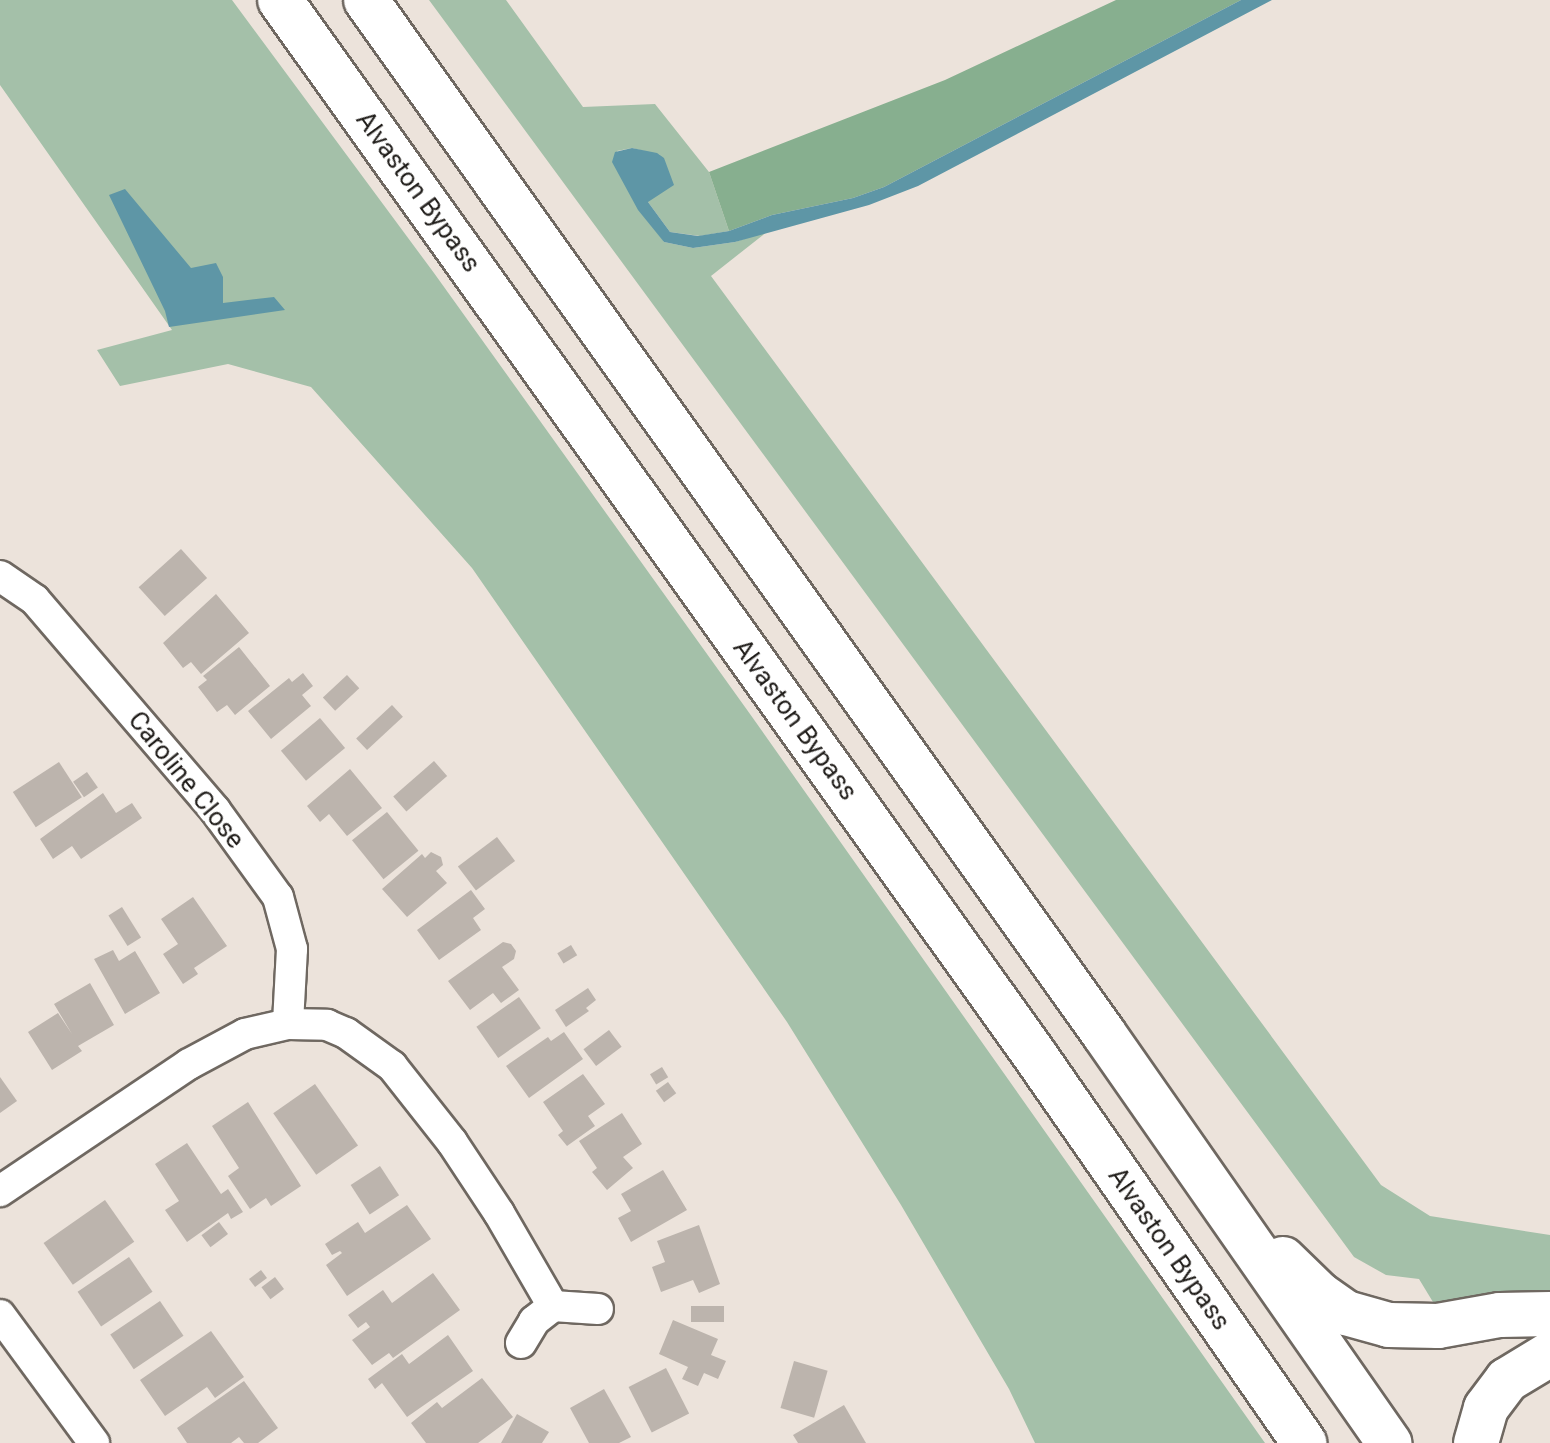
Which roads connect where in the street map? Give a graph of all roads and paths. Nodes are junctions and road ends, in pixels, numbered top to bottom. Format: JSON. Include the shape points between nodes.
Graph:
{"nodes":[{"id":1,"x":280,"y":0,"type":"edge"},
{"id":2,"x":366,"y":0,"type":"edge"},
{"id":3,"x":0,"y":576,"type":"edge"},
{"id":4,"x":288,"y":1024,"type":"junction"},
{"id":5,"x":0,"y":1191,"type":"edge"},
{"id":6,"x":1218,"y":1196,"type":"junction"},
{"id":7,"x":553,"y":1306,"type":"junction"},
{"id":8,"x":598,"y":1309,"type":"dead end"},
{"id":9,"x":1550,"y":1314,"type":"edge"},
{"id":10,"x":0,"y":1315,"type":"edge"},
{"id":11,"x":521,"y":1343,"type":"dead end"},
{"id":12,"x":1550,"y":1354,"type":"edge"},
{"id":13,"x":94,"y":1443,"type":"edge"},
{"id":14,"x":1304,"y":1443,"type":"edge"},
{"id":15,"x":1389,"y":1443,"type":"edge"},
{"id":16,"x":1476,"y":1443,"type":"edge"}],
"edges":[{"from":1,"to":14,"type":"highway","name":"Alvaston Bypass","via":[[1034,1054]]},
{"from":2,"to":6,"type":"highway"},
{"from":3,"to":4,"type":"street","name":"Caroline Close","via":[[35,600],[215,810],[278,897],[292,949]]},
{"from":4,"to":5,"type":"street","via":[[245,1034],[189,1064]]},
{"from":4,"to":7,"type":"street","via":[[327,1025],[392,1066],[452,1142]]},
{"from":6,"to":9,"type":"highway","via":[[1319,1294],[1346,1313],[1412,1327]]},
{"from":6,"to":15,"type":"highway"},
{"from":7,"to":8,"type":"street"},
{"from":7,"to":11,"type":"street","via":[[534,1321]]},
{"from":10,"to":13,"type":"street"},
{"from":12,"to":16,"type":"highway","via":[[1507,1380],[1486,1408]]}]}
